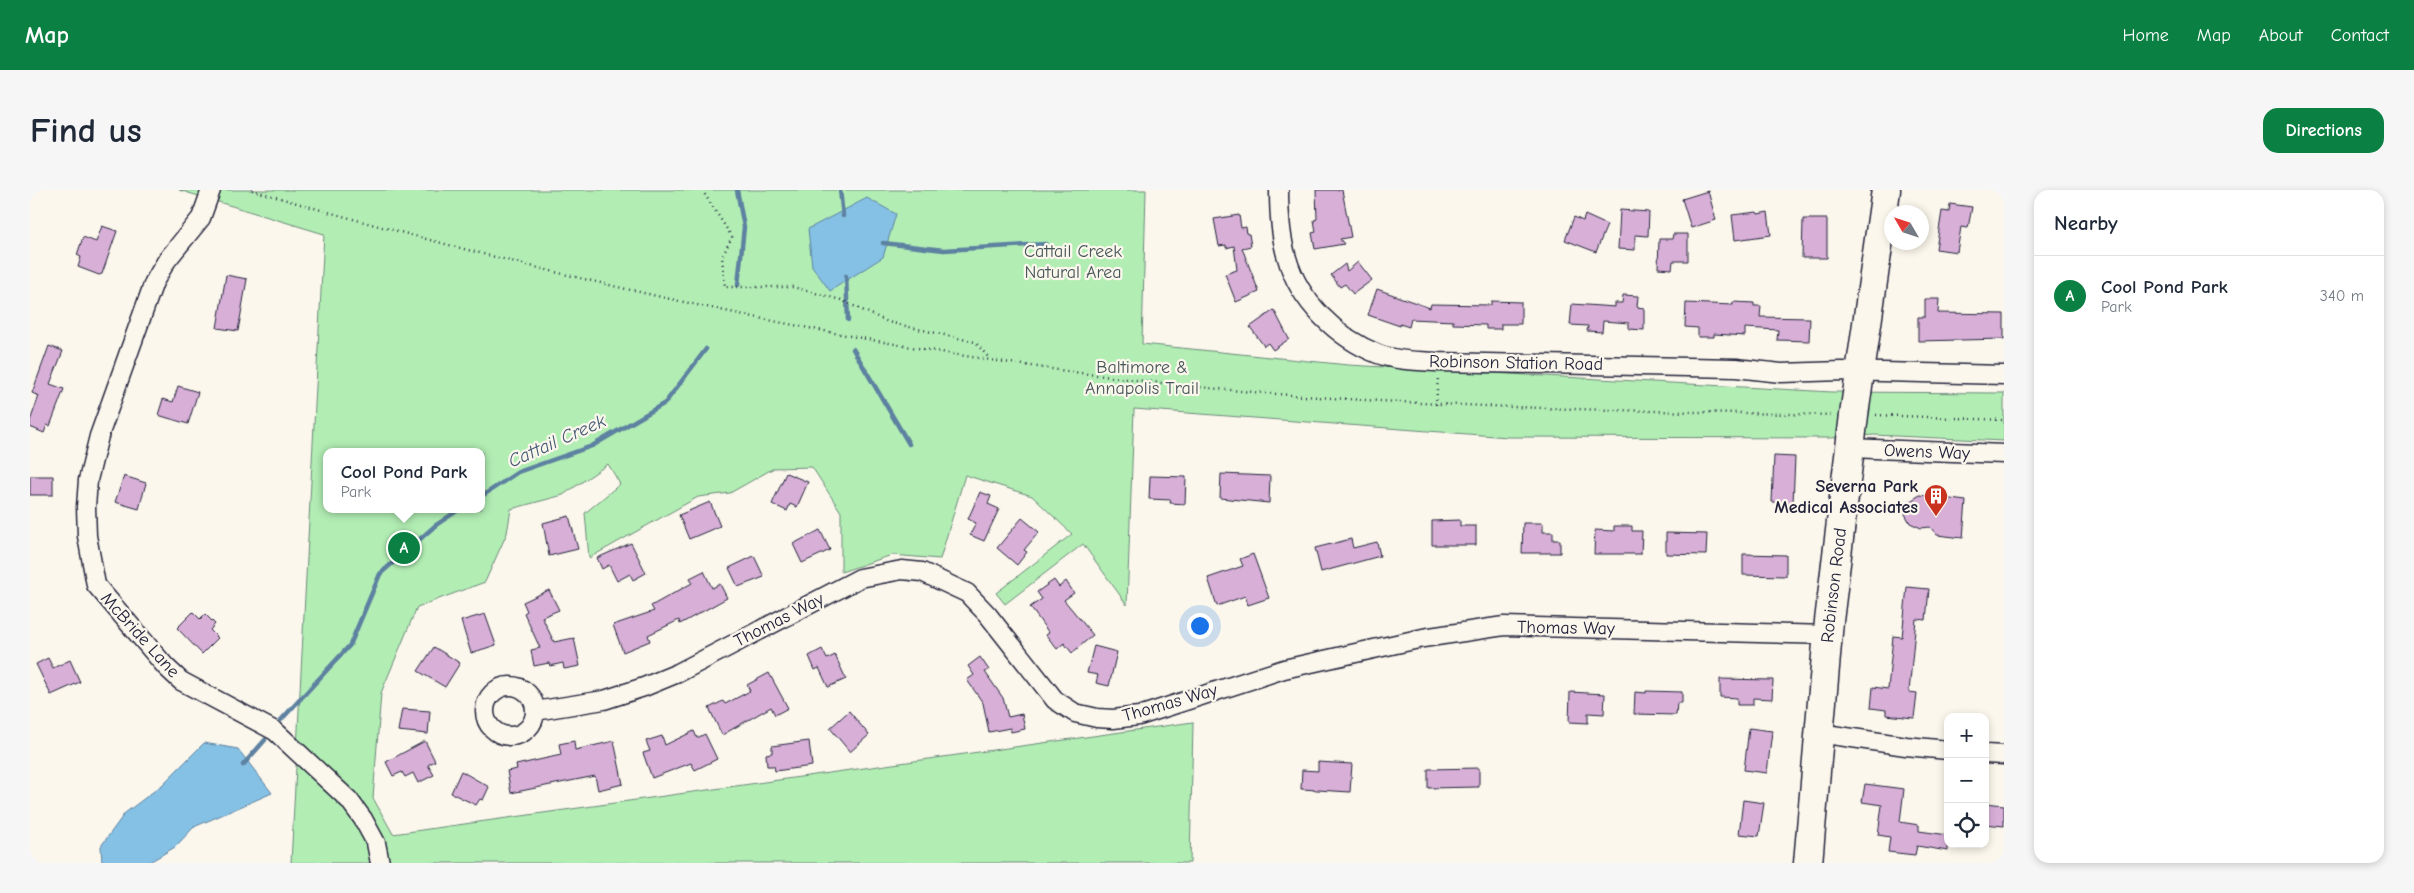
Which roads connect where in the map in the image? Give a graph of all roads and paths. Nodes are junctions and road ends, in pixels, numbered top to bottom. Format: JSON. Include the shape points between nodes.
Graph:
{"nodes":[{"id":1,"x":210,"y":190,"type":"edge"},
{"id":2,"x":252,"y":190,"type":"edge"},
{"id":3,"x":702,"y":190,"type":"edge"},
{"id":4,"x":1279,"y":190,"type":"edge"},
{"id":5,"x":1886,"y":190,"type":"edge"},
{"id":6,"x":991,"y":360,"type":"junction"},
{"id":7,"x":1439,"y":362,"type":"junction"},
{"id":8,"x":1860,"y":371,"type":"junction"},
{"id":9,"x":2004,"y":375,"type":"edge"},
{"id":10,"x":1436,"y":405,"type":"junction"},
{"id":11,"x":1854,"y":415,"type":"junction"},
{"id":12,"x":2004,"y":420,"type":"edge"},
{"id":13,"x":1849,"y":448,"type":"junction"},
{"id":14,"x":2004,"y":454,"type":"edge"},
{"id":15,"x":1828,"y":635,"type":"junction"},
{"id":16,"x":535,"y":711,"type":"dead end"},
{"id":17,"x":1819,"y":733,"type":"junction"},
{"id":18,"x":1944,"y":750,"type":"edge"},
{"id":19,"x":1989,"y":754,"type":"edge"},
{"id":20,"x":2004,"y":755,"type":"edge"},
{"id":21,"x":380,"y":863,"type":"edge"},
{"id":22,"x":1808,"y":863,"type":"edge"}],
"edges":[{"from":1,"to":21,"type":"street","name":"McBride Lane","via":[[201,218],[154,282],[99,436],[88,480],[86,507],[88,545],[96,585],[181,681],[275,731],[350,800],[376,843]]},
{"from":2,"to":6,"type":"path","via":[[388,230],[650,294],[878,341]]},
{"from":3,"to":6,"type":"path","via":[[732,237],[722,257],[725,287],[793,287],[841,300],[888,322],[975,342]]},
{"from":4,"to":7,"type":"street","name":"Robinson Station Road","via":[[1287,258],[1294,278],[1310,303],[1354,343],[1380,355]]},
{"from":5,"to":8,"type":"main road","name":"Robinson Road"},
{"from":6,"to":10,"type":"path","via":[[1188,386]]},
{"from":7,"to":8,"type":"street","name":"Robinson Station Road","via":[[1736,368],[1781,373]]},
{"from":7,"to":10,"type":"path"},
{"from":8,"to":9,"type":"street","name":"Robinson Station Road"},
{"from":8,"to":11,"type":"main road","name":"Robinson Road"},
{"from":10,"to":11,"type":"path"},
{"from":11,"to":12,"type":"path"},
{"from":11,"to":13,"type":"main road","name":"Robinson Road"},
{"from":13,"to":14,"type":"street","name":"Owens Way"},
{"from":13,"to":15,"type":"main road","name":"Robinson Road"},
{"from":15,"to":16,"type":"street","name":"Thomas Way","via":[[1504,626],[1467,630],[1284,669],[1139,716],[1113,719],[1075,713],[1055,700],[967,593],[922,572],[902,570],[860,578],[678,673],[637,690],[604,700]]},
{"from":15,"to":17,"type":"main road","name":"Robinson Road"},
{"from":17,"to":18,"type":"street"},
{"from":17,"to":22,"type":"main road","name":"Robinson Road"},
{"from":19,"to":20,"type":"street"}]}
